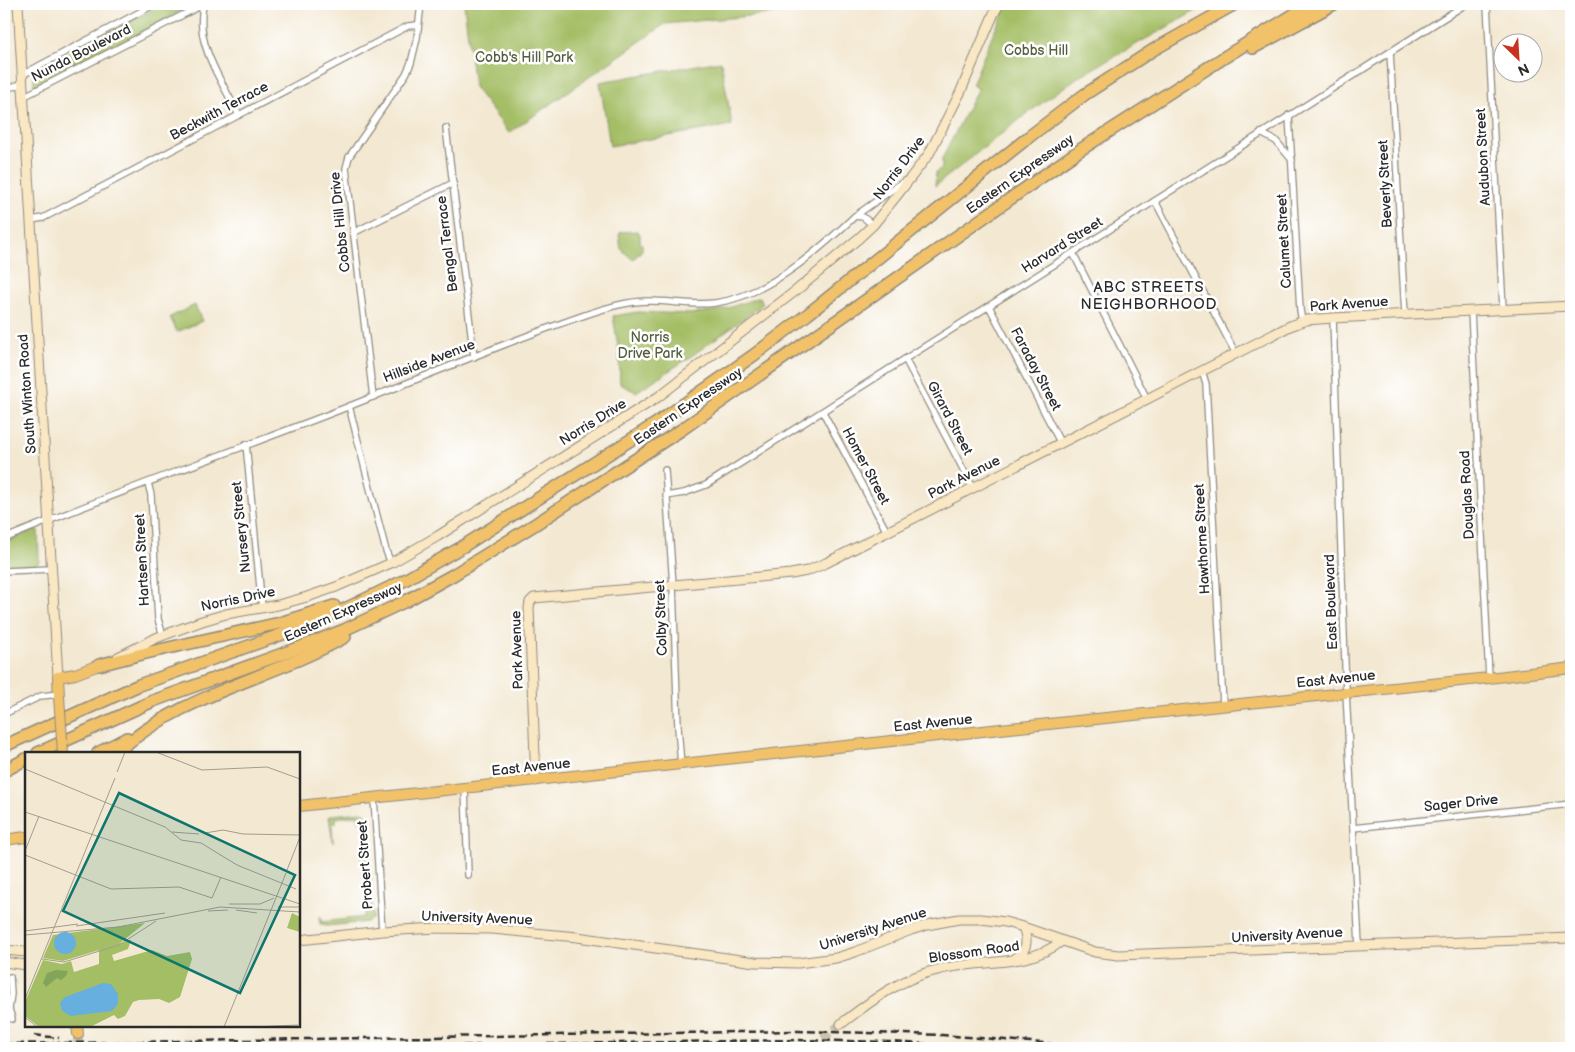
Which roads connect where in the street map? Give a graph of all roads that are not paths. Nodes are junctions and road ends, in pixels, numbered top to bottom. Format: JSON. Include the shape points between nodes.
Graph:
{"nodes":[{"id":1,"x":18,"y":4,"type":"edge"},
{"id":2,"x":155,"y":4,"type":"edge"},
{"id":3,"x":203,"y":4,"type":"edge"},
{"id":4,"x":421,"y":4,"type":"edge"},
{"id":5,"x":999,"y":4,"type":"edge"},
{"id":6,"x":1311,"y":4,"type":"edge"},
{"id":7,"x":1334,"y":4,"type":"edge"},
{"id":8,"x":1466,"y":4,"type":"edge"},
{"id":9,"x":1487,"y":4,"type":"edge"},
{"id":10,"x":1231,"y":6,"type":"edge"},
{"id":11,"x":418,"y":25,"type":"junction"},
{"id":12,"x":1390,"y":52,"type":"junction"},
{"id":13,"x":22,"y":79,"type":"junction"},
{"id":14,"x":4,"y":89,"type":"edge"},
{"id":15,"x":1172,"y":91,"type":"junction"},
{"id":16,"x":23,"y":98,"type":"junction"},
{"id":17,"x":239,"y":115,"type":"junction"},
{"id":18,"x":1289,"y":115,"type":"junction"},
{"id":19,"x":446,"y":128,"type":"dead end"},
{"id":20,"x":1262,"y":133,"type":"junction"},
{"id":21,"x":1292,"y":160,"type":"junction"},
{"id":22,"x":917,"y":170,"type":"junction"},
{"id":23,"x":453,"y":183,"type":"junction"},
{"id":24,"x":1155,"y":201,"type":"junction"},
{"id":25,"x":855,"y":216,"type":"junction"},
{"id":26,"x":31,"y":220,"type":"junction"},
{"id":27,"x":872,"y":225,"type":"junction"},
{"id":28,"x":353,"y":233,"type":"junction"},
{"id":29,"x":1073,"y":253,"type":"junction"},
{"id":30,"x":988,"y":306,"type":"junction"},
{"id":31,"x":1571,"y":306,"type":"edge"},
{"id":32,"x":1503,"y":309,"type":"junction"},
{"id":33,"x":1471,"y":311,"type":"junction"},
{"id":34,"x":1406,"y":314,"type":"junction"},
{"id":35,"x":1333,"y":318,"type":"junction"},
{"id":36,"x":1302,"y":321,"type":"junction"},
{"id":37,"x":1236,"y":354,"type":"junction"},
{"id":38,"x":474,"y":357,"type":"junction"},
{"id":39,"x":905,"y":359,"type":"junction"},
{"id":40,"x":1202,"y":371,"type":"junction"},
{"id":41,"x":373,"y":397,"type":"junction"},
{"id":42,"x":1147,"y":399,"type":"junction"},
{"id":43,"x":349,"y":406,"type":"junction"},
{"id":44,"x":823,"y":412,"type":"junction"},
{"id":45,"x":246,"y":444,"type":"junction"},
{"id":46,"x":1061,"y":444,"type":"junction"},
{"id":47,"x":665,"y":470,"type":"dead end"},
{"id":48,"x":148,"y":483,"type":"junction"},
{"id":49,"x":973,"y":488,"type":"junction"},
{"id":50,"x":666,"y":496,"type":"junction"},
{"id":51,"x":50,"y":520,"type":"junction"},
{"id":52,"x":886,"y":532,"type":"junction"},
{"id":53,"x":4,"y":539,"type":"edge"},
{"id":54,"x":391,"y":563,"type":"junction"},
{"id":55,"x":52,"y":570,"type":"junction"},
{"id":56,"x":4,"y":571,"type":"edge"},
{"id":57,"x":673,"y":585,"type":"junction"},
{"id":58,"x":379,"y":593,"type":"junction"},
{"id":59,"x":418,"y":595,"type":"junction"},
{"id":60,"x":262,"y":608,"type":"junction"},
{"id":61,"x":163,"y":636,"type":"junction"},
{"id":62,"x":99,"y":665,"type":"junction"},
{"id":63,"x":1571,"y":668,"type":"edge"},
{"id":64,"x":58,"y":677,"type":"junction"},
{"id":65,"x":1489,"y":678,"type":"junction"},
{"id":66,"x":1346,"y":692,"type":"junction"},
{"id":67,"x":59,"y":696,"type":"junction"},
{"id":68,"x":1223,"y":705,"type":"junction"},
{"id":69,"x":4,"y":714,"type":"edge"},
{"id":70,"x":163,"y":718,"type":"junction"},
{"id":71,"x":4,"y":746,"type":"edge"},
{"id":72,"x":40,"y":752,"type":"edge"},
{"id":73,"x":62,"y":752,"type":"edge"},
{"id":74,"x":100,"y":752,"type":"edge"},
{"id":75,"x":117,"y":752,"type":"edge"},
{"id":76,"x":25,"y":760,"type":"edge"},
{"id":77,"x":681,"y":765,"type":"junction"},
{"id":78,"x":4,"y":770,"type":"edge"},
{"id":79,"x":536,"y":781,"type":"junction"},
{"id":80,"x":465,"y":788,"type":"junction"},
{"id":81,"x":374,"y":798,"type":"junction"},
{"id":82,"x":1571,"y":804,"type":"edge"},
{"id":83,"x":300,"y":806,"type":"edge"},
{"id":84,"x":1354,"y":828,"type":"junction"},
{"id":85,"x":25,"y":837,"type":"edge"},
{"id":86,"x":4,"y":840,"type":"edge"},
{"id":87,"x":468,"y":875,"type":"dead end"},
{"id":88,"x":1023,"y":927,"type":"junction"},
{"id":89,"x":382,"y":931,"type":"junction"},
{"id":90,"x":1571,"y":938,"type":"edge"},
{"id":91,"x":300,"y":940,"type":"edge"},
{"id":92,"x":1062,"y":941,"type":"junction"},
{"id":93,"x":1359,"y":945,"type":"junction"},
{"id":94,"x":4,"y":950,"type":"edge"},
{"id":95,"x":25,"y":952,"type":"edge"},
{"id":96,"x":1012,"y":960,"type":"junction"},
{"id":97,"x":4,"y":962,"type":"edge"},
{"id":98,"x":25,"y":965,"type":"edge"},
{"id":99,"x":10,"y":978,"type":"dead end"},
{"id":100,"x":6,"y":1012,"type":"edge"},
{"id":101,"x":12,"y":1019,"type":"dead end"},
{"id":102,"x":841,"y":1024,"type":"tunnel mouth"}],
"edges":[{"from":1,"to":13,"type":"street","name":"South Winton Road"},
{"from":2,"to":13,"type":"street","name":"Nunda Boulevard"},
{"from":3,"to":16,"type":"street","name":"Nunda Boulevard"},
{"from":3,"to":17,"type":"street","via":[[202,28],[206,47]]},
{"from":4,"to":11,"type":"street","name":"Cobbs Hill Drive"},
{"from":5,"to":22,"type":"street","name":"Norris Drive","via":[[951,112]]},
{"from":6,"to":15,"type":"highway","name":"Eastern Expressway"},
{"from":7,"to":15,"type":"highway"},
{"from":8,"to":12,"type":"street","name":"Harvard Street"},
{"from":9,"to":32,"type":"street","name":"Audubon Street"},
{"from":10,"to":58,"type":"highway","name":"Eastern Expressway","via":[[1135,61],[1057,115],[792,327],[711,387],[462,548]]},
{"from":11,"to":17,"type":"street","name":"Beckwith Terrace","via":[[408,26]]},
{"from":11,"to":28,"type":"street","name":"Cobbs Hill Drive","via":[[414,52],[406,74],[347,162]]},
{"from":12,"to":18,"type":"street","name":"Harvard Street"},
{"from":12,"to":34,"type":"street","name":"Beverly Street"},
{"from":13,"to":14,"type":"street","name":"Nunda Boulevard"},
{"from":13,"to":16,"type":"street","name":"South Winton Road"},
{"from":15,"to":59,"type":"highway","name":"Eastern Expressway","via":[[1043,176],[681,430]]},
{"from":16,"to":26,"type":"street","name":"South Winton Road"},
{"from":17,"to":26,"type":"street","name":"Beckwith Terrace","via":[[43,218]]},
{"from":18,"to":20,"type":"street","name":"Harvard Street"},
{"from":18,"to":21,"type":"street","name":"Calumet Street"},
{"from":19,"to":23,"type":"street","name":"Bengal Terrace"},
{"from":20,"to":21,"type":"street","via":[[1276,141]]},
{"from":20,"to":24,"type":"street","name":"Harvard Street"},
{"from":21,"to":36,"type":"street","name":"Calumet Street"},
{"from":22,"to":25,"type":"street","name":"Hillside Avenue"},
{"from":22,"to":27,"type":"street","name":"Norris Drive"},
{"from":23,"to":28,"type":"street"},
{"from":23,"to":38,"type":"street","name":"Bengal Terrace"},
{"from":24,"to":29,"type":"street","name":"Harvard Street"},
{"from":24,"to":37,"type":"street"},
{"from":25,"to":27,"type":"street"},
{"from":25,"to":38,"type":"street","name":"Hillside Avenue","via":[[799,264],[744,294],[714,303],[623,303]]},
{"from":26,"to":51,"type":"street","name":"South Winton Road"},
{"from":27,"to":54,"type":"street","name":"Norris Drive","via":[[798,290],[658,397]]},
{"from":28,"to":41,"type":"street","name":"Cobbs Hill Drive"},
{"from":29,"to":30,"type":"street","name":"Harvard Street"},
{"from":29,"to":42,"type":"street"},
{"from":30,"to":39,"type":"street","name":"Harvard Street"},
{"from":30,"to":46,"type":"street","name":"Faraday Street"},
{"from":31,"to":32,"type":"street","name":"Park Avenue"},
{"from":32,"to":33,"type":"street","name":"Park Avenue"},
{"from":33,"to":34,"type":"street","name":"Park Avenue"},
{"from":33,"to":65,"type":"street","name":"Douglas Road"},
{"from":34,"to":35,"type":"street","name":"Park Avenue"},
{"from":35,"to":36,"type":"street","name":"Park Avenue"},
{"from":35,"to":66,"type":"street","name":"East Boulevard"},
{"from":36,"to":37,"type":"street","name":"Park Avenue"},
{"from":37,"to":40,"type":"street","name":"Park Avenue"},
{"from":38,"to":41,"type":"street","name":"Hillside Avenue"},
{"from":39,"to":44,"type":"street","name":"Harvard Street"},
{"from":39,"to":49,"type":"street","name":"Girard Street"},
{"from":40,"to":42,"type":"street","name":"Park Avenue"},
{"from":40,"to":68,"type":"street","name":"Hawthorne Street","via":[[1206,387]]},
{"from":41,"to":43,"type":"street","name":"Hillside Avenue"},
{"from":42,"to":46,"type":"street","name":"Park Avenue"},
{"from":43,"to":45,"type":"street","name":"Hillside Avenue"},
{"from":43,"to":54,"type":"street"},
{"from":44,"to":50,"type":"street","name":"Harvard Street","via":[[706,485]]},
{"from":44,"to":52,"type":"street","name":"Homer Street"},
{"from":45,"to":48,"type":"street","name":"Hillside Avenue"},
{"from":45,"to":60,"type":"street","name":"Nursery Street"},
{"from":46,"to":49,"type":"street","name":"Park Avenue"},
{"from":47,"to":50,"type":"street","name":"Colby Street"},
{"from":48,"to":51,"type":"street","name":"Hillside Avenue"},
{"from":48,"to":61,"type":"street","name":"Hartsen Street","via":[[158,622]]},
{"from":49,"to":52,"type":"street","name":"Park Avenue"},
{"from":50,"to":57,"type":"street","name":"Colby Street"},
{"from":51,"to":53,"type":"street","name":"Hillside Avenue"},
{"from":51,"to":55,"type":"street","name":"South Winton Road"},
{"from":52,"to":57,"type":"street","name":"Park Avenue","via":[[807,571]]},
{"from":54,"to":60,"type":"street","name":"Norris Drive","via":[[321,593]]},
{"from":55,"to":56,"type":"street"},
{"from":55,"to":64,"type":"street","name":"South Winton Road"},
{"from":57,"to":77,"type":"street","name":"Colby Street"},
{"from":57,"to":79,"type":"street","name":"Park Avenue","via":[[543,597],[531,601]]},
{"from":58,"to":62,"type":"highway","via":[[280,623]]},
{"from":58,"to":71,"type":"highway","name":"Eastern Expressway","via":[[305,625],[139,685]]},
{"from":59,"to":70,"type":"highway","via":[[306,657],[212,694]]},
{"from":59,"to":72,"type":"highway","name":"Eastern Expressway","via":[[338,633],[166,696]]},
{"from":60,"to":61,"type":"street","name":"Norris Drive","via":[[213,617]]},
{"from":61,"to":62,"type":"street","name":"Norris Drive"},
{"from":62,"to":64,"type":"main road","name":"Norris Drive"},
{"from":63,"to":65,"type":"main road","name":"East Avenue"},
{"from":64,"to":67,"type":"main road","name":"South Winton Road"},
{"from":65,"to":66,"type":"main road","name":"East Avenue"},
{"from":66,"to":68,"type":"main road","name":"East Avenue"},
{"from":66,"to":84,"type":"street","name":"East Boulevard"},
{"from":67,"to":69,"type":"street","via":[[41,696]]},
{"from":67,"to":73,"type":"main road","name":"South Winton Road","bridge":true},
{"from":68,"to":77,"type":"main road","name":"East Avenue"},
{"from":70,"to":74,"type":"highway"},
{"from":70,"to":75,"type":"highway"},
{"from":76,"to":78,"type":"highway"},
{"from":77,"to":79,"type":"main road","name":"East Avenue"},
{"from":79,"to":80,"type":"main road","name":"East Avenue"},
{"from":80,"to":81,"type":"main road","name":"East Avenue"},
{"from":80,"to":87,"type":"street"},
{"from":81,"to":83,"type":"main road","name":"East Avenue"},
{"from":81,"to":89,"type":"street","name":"Probert Street"},
{"from":82,"to":84,"type":"street","name":"Sager Drive"},
{"from":84,"to":93,"type":"street","name":"East Boulevard"},
{"from":85,"to":86,"type":"main road"},
{"from":88,"to":89,"type":"street","name":"University Avenue","via":[[981,918],[959,919],[911,930],[836,958],[798,963],[755,962],[538,933],[462,928]]},
{"from":88,"to":92,"type":"street","name":"University Avenue"},
{"from":88,"to":96,"type":"street","via":[[1025,948]]},
{"from":89,"to":91,"type":"street","name":"University Avenue"},
{"from":90,"to":93,"type":"street","name":"University Avenue"},
{"from":92,"to":93,"type":"street","name":"University Avenue","via":[[1094,952],[1118,955]]},
{"from":92,"to":96,"type":"street","name":"Blossom Road","via":[[1038,955]]},
{"from":94,"to":95,"type":"street"},
{"from":96,"to":102,"type":"street","name":"Blossom Road","via":[[960,965],[919,975],[883,992]]},
{"from":97,"to":98,"type":"street"},
{"from":99,"to":100,"type":"street","via":[[11,994]]},
{"from":100,"to":101,"type":"street"}]}
